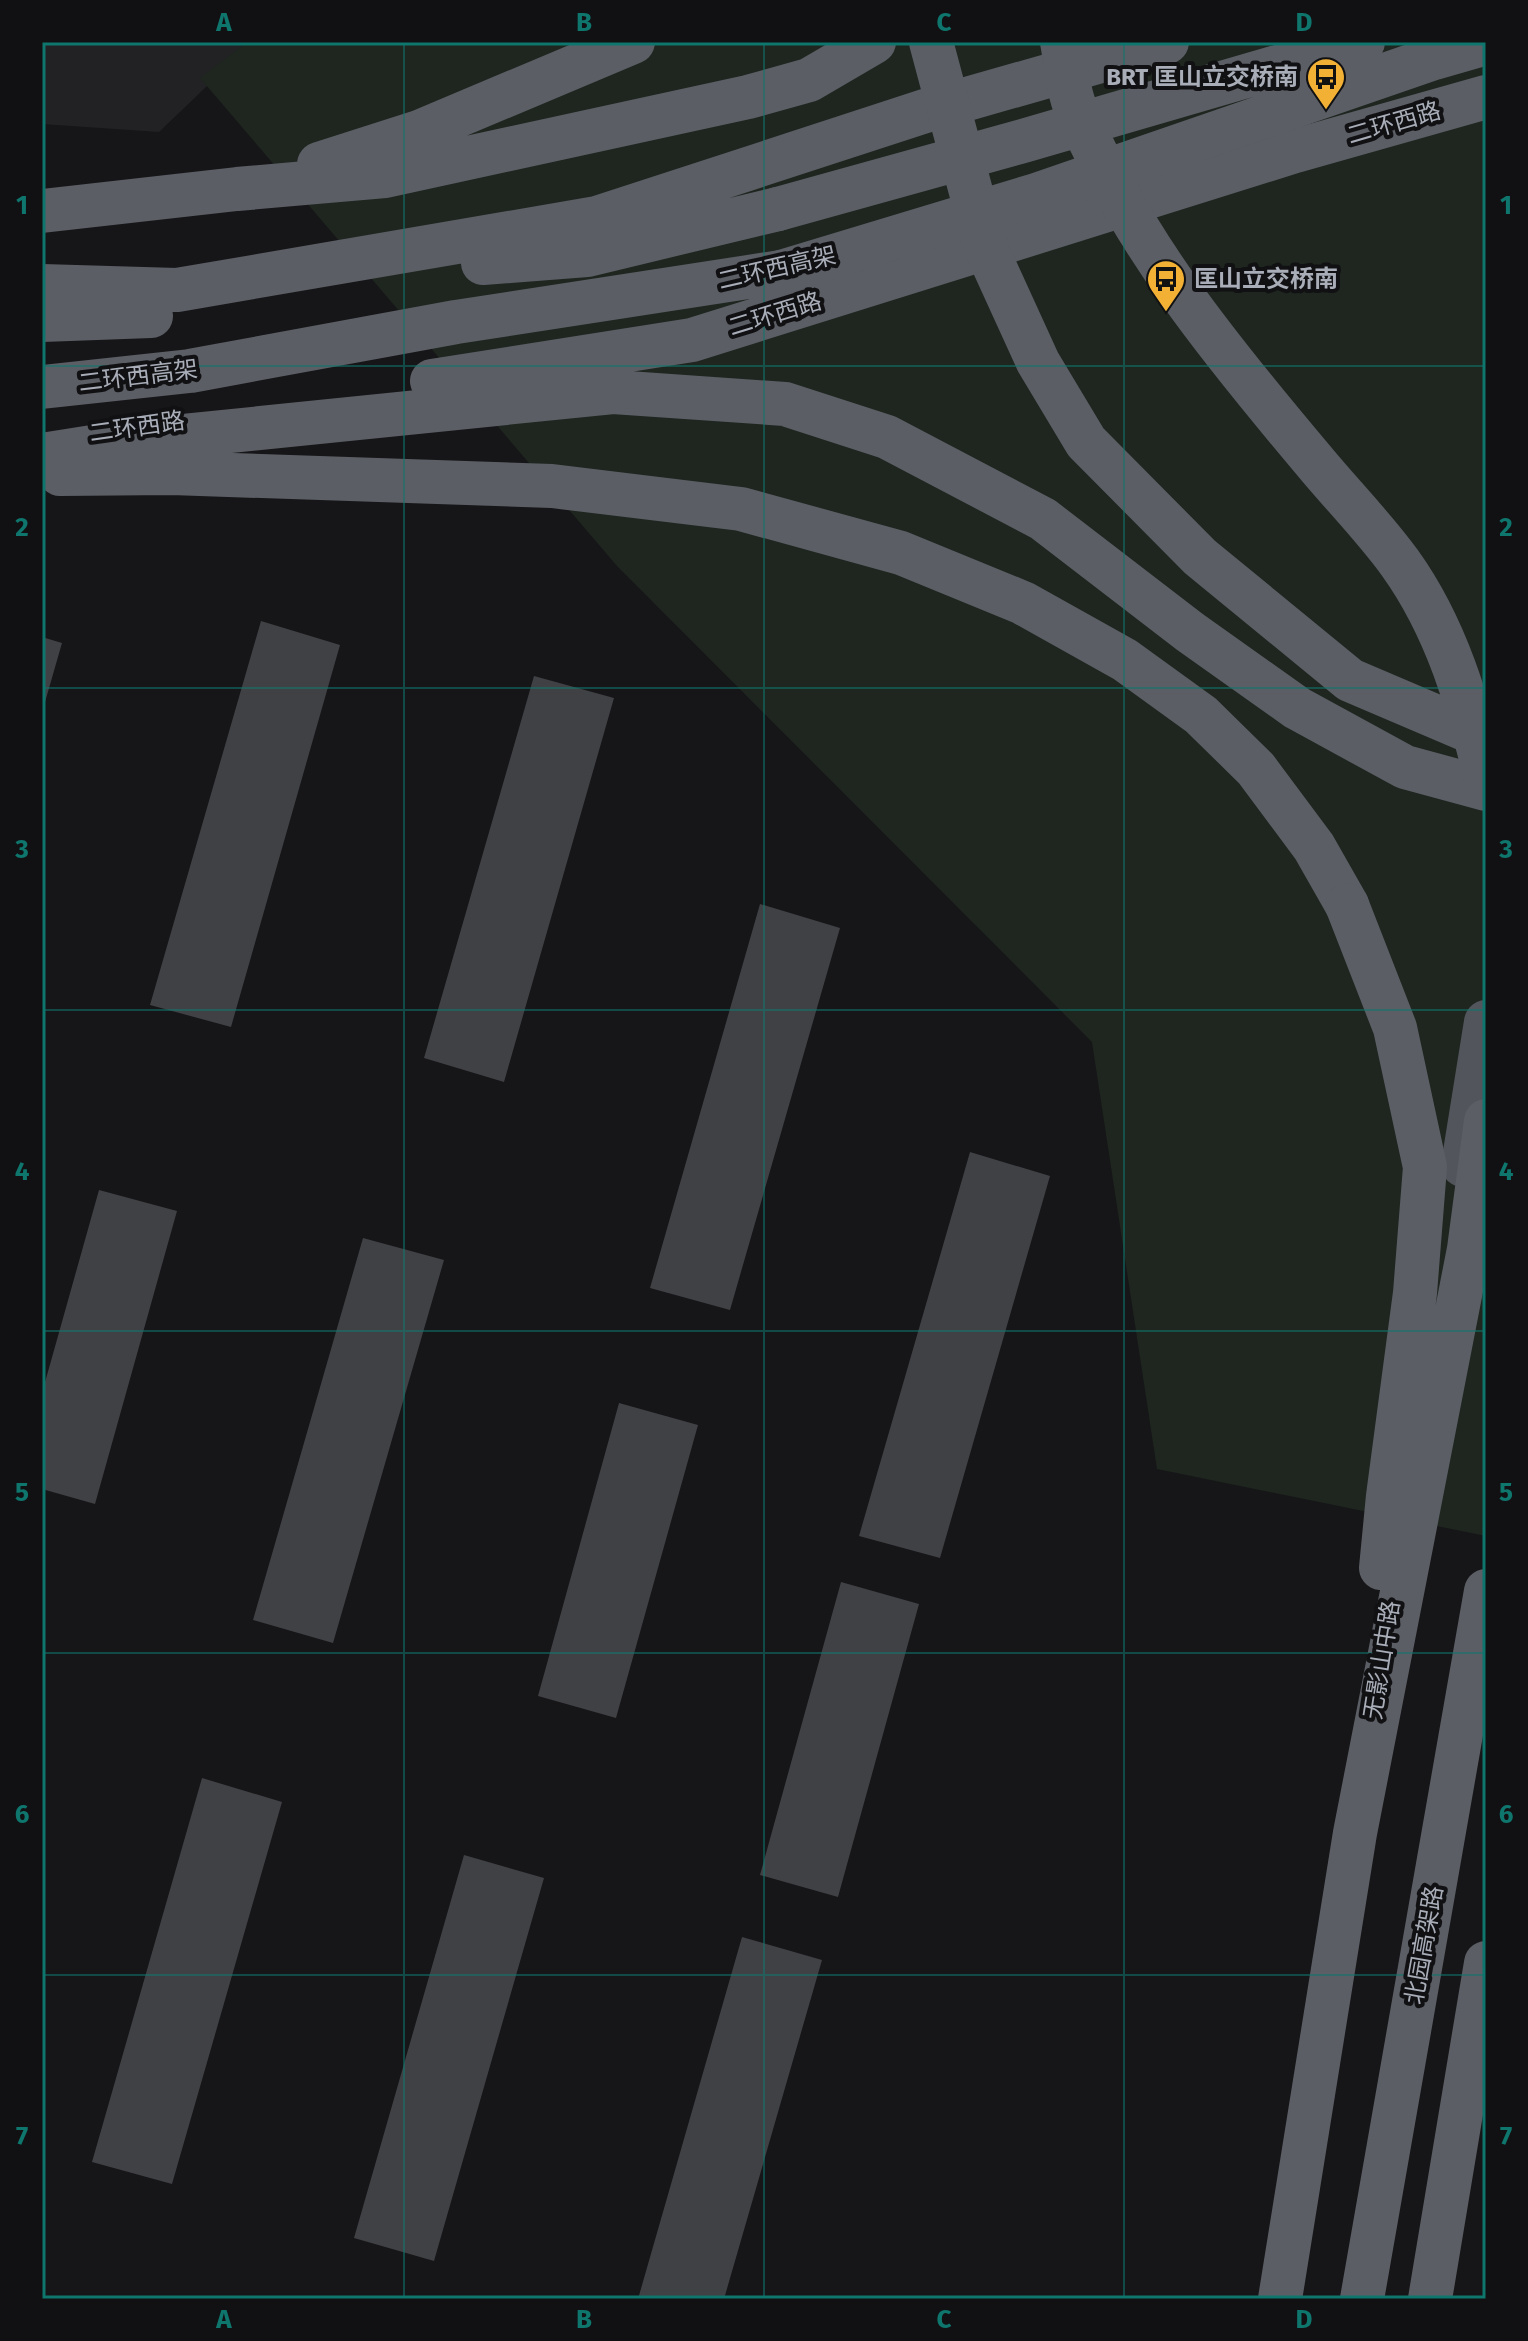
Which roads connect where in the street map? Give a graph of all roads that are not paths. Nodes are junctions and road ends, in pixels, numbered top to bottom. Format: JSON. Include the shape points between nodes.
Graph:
{"nodes":[{"id":1,"x":633,"y":42,"type":"edge"},
{"id":2,"x":874,"y":42,"type":"edge"},
{"id":3,"x":931,"y":42,"type":"edge"},
{"id":4,"x":1062,"y":42,"type":"edge"},
{"id":5,"x":1167,"y":42,"type":"edge"},
{"id":6,"x":1363,"y":42,"type":"edge"},
{"id":7,"x":1486,"y":43,"type":"edge"},
{"id":8,"x":1486,"y":97,"type":"edge"},
{"id":9,"x":237,"y":189,"type":"junction"},
{"id":10,"x":42,"y":211,"type":"edge"},
{"id":11,"x":42,"y":286,"type":"edge"},
{"id":12,"x":42,"y":320,"type":"edge"},
{"id":13,"x":42,"y":387,"type":"edge"},
{"id":14,"x":42,"y":438,"type":"edge"},
{"id":15,"x":42,"y":455,"type":"edge"},
{"id":16,"x":42,"y":474,"type":"edge"},
{"id":17,"x":1486,"y":738,"type":"edge"},
{"id":18,"x":1486,"y":780,"type":"edge"},
{"id":19,"x":1486,"y":789,"type":"edge"},
{"id":20,"x":1486,"y":1022,"type":"edge"},
{"id":21,"x":1486,"y":1121,"type":"edge"},
{"id":22,"x":1486,"y":1591,"type":"edge"},
{"id":23,"x":1355,"y":1833,"type":"junction"},
{"id":24,"x":1486,"y":1963,"type":"edge"},
{"id":25,"x":1452,"y":2170,"type":"junction"},
{"id":26,"x":1362,"y":2287,"type":"edge"},
{"id":27,"x":1280,"y":2299,"type":"edge"},
{"id":28,"x":1430,"y":2299,"type":"edge"},
{"id":29,"x":1452,"y":2299,"type":"edge"}],
"edges":[{"from":1,"to":9,"type":"highway","via":[[419,132]]},
{"from":2,"to":9,"type":"highway","via":[[809,80],[748,97],[385,176]]},
{"from":3,"to":17,"type":"highway","bridge":true,"via":[[986,248],[1038,362],[1086,442],[1200,557],[1350,680]]},
{"from":4,"to":18,"type":"highway","bridge":true,"via":[[1074,104],[1126,210],[1170,280],[1243,378],[1400,563],[1447,644]]},
{"from":5,"to":11,"type":"highway","via":[[925,111],[597,218],[177,290]]},
{"from":6,"to":12,"type":"highway","bridge":true,"via":[[840,192],[587,255],[474,264],[204,315]]},
{"from":7,"to":13,"type":"highway","name":"二环西高架","bridge":true,"via":[[1036,195],[781,272],[456,322],[190,371]]},
{"from":8,"to":14,"type":"highway","name":"二环西路","via":[[1295,151],[692,340],[110,433]]},
{"from":9,"to":10,"type":"highway"},
{"from":15,"to":19,"type":"highway","via":[[154,438],[613,392],[785,404],[887,437],[1043,519],[1297,708],[1405,767]]},
{"from":16,"to":23,"type":"highway","bridge":true,"via":[[521,484],[741,509],[901,553],[1023,603],[1125,660],[1201,715],[1256,769],[1314,847],[1347,905],[1395,1028],[1425,1167]]},
{"from":20,"to":27,"type":"main road","name":"无影山中路"},
{"from":21,"to":23,"type":"highway","bridge":true,"via":[[1469,1249]]},
{"from":22,"to":26,"type":"highway","name":"北园高架路"},
{"from":23,"to":27,"type":"highway","bridge":true},
{"from":24,"to":25,"type":"highway"},
{"from":25,"to":28,"type":"highway"},
{"from":25,"to":29,"type":"highway"}]}
